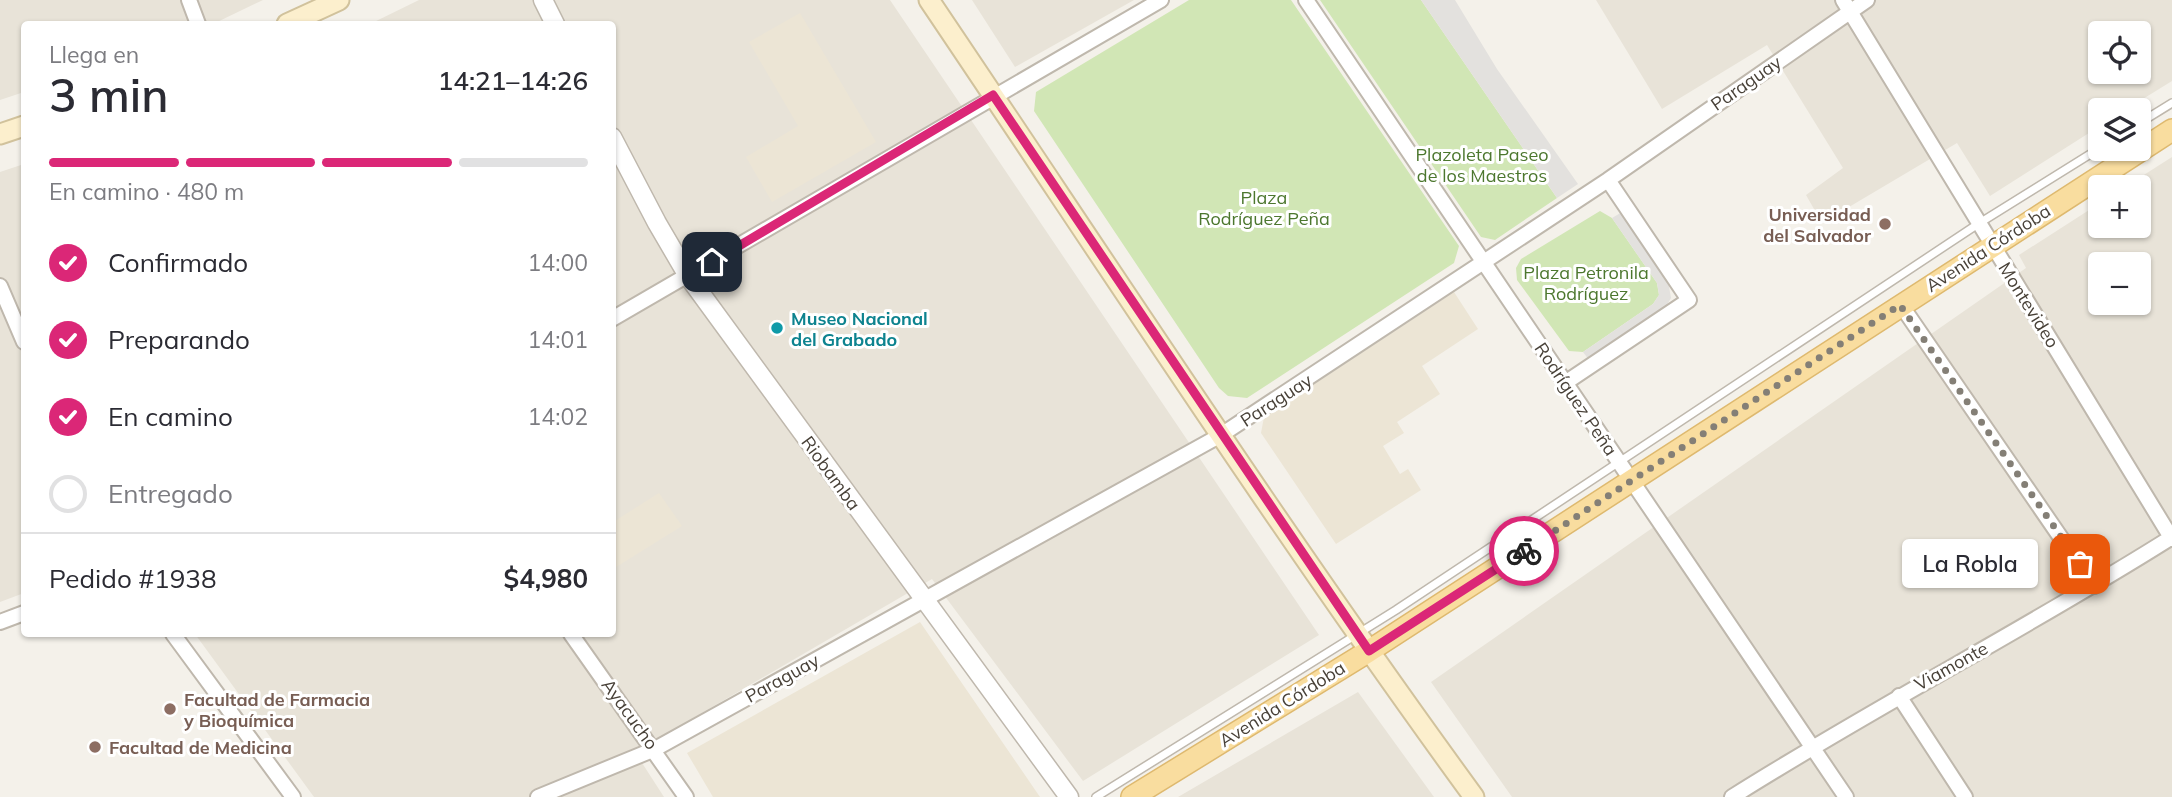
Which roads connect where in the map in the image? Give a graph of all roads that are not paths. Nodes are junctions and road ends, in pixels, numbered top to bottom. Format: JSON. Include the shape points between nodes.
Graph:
{"nodes":[{"id":1,"x":189,"y":0,"type":"edge"},
{"id":2,"x":339,"y":0,"type":"edge"},
{"id":3,"x":543,"y":0,"type":"edge"},
{"id":4,"x":929,"y":0,"type":"edge"},
{"id":5,"x":1161,"y":0,"type":"edge"},
{"id":6,"x":1307,"y":0,"type":"edge"},
{"id":7,"x":1867,"y":0,"type":"edge"},
{"id":8,"x":1846,"y":6,"type":"edge"},
{"id":9,"x":197,"y":21,"type":"edge"},
{"id":10,"x":294,"y":21,"type":"edge"},
{"id":11,"x":554,"y":21,"type":"edge"},
{"id":12,"x":993,"y":95,"type":"junction"},
{"id":13,"x":2172,"y":103,"type":"edge"},
{"id":14,"x":2151,"y":116,"type":"edge"},
{"id":15,"x":21,"y":126,"type":"edge"},
{"id":16,"x":2172,"y":130,"type":"edge"},
{"id":17,"x":0,"y":134,"type":"edge"},
{"id":18,"x":616,"y":145,"type":"edge"},
{"id":19,"x":2088,"y":155,"type":"edge"},
{"id":20,"x":1608,"y":180,"type":"junction"},
{"id":21,"x":1978,"y":224,"type":"junction"},
{"id":22,"x":1992,"y":245,"type":"junction"},
{"id":23,"x":1484,"y":261,"type":"junction"},
{"id":24,"x":688,"y":275,"type":"junction"},
{"id":25,"x":0,"y":286,"type":"edge"},
{"id":26,"x":1900,"y":305,"type":"junction"},
{"id":27,"x":616,"y":317,"type":"edge"},
{"id":28,"x":21,"y":335,"type":"edge"},
{"id":29,"x":1565,"y":383,"type":"junction"},
{"id":30,"x":1221,"y":435,"type":"junction"},
{"id":31,"x":1618,"y":464,"type":"junction"},
{"id":32,"x":1631,"y":482,"type":"junction"},
{"id":33,"x":2172,"y":538,"type":"edge"},
{"id":34,"x":2094,"y":586,"type":"junction"},
{"id":35,"x":922,"y":600,"type":"junction"},
{"id":36,"x":21,"y":614,"type":"edge"},
{"id":37,"x":0,"y":622,"type":"edge"},
{"id":38,"x":175,"y":637,"type":"edge"},
{"id":39,"x":573,"y":637,"type":"edge"},
{"id":40,"x":1363,"y":643,"type":"junction"},
{"id":41,"x":1899,"y":696,"type":"junction"},
{"id":42,"x":1812,"y":746,"type":"junction"},
{"id":43,"x":655,"y":749,"type":"junction"},
{"id":44,"x":293,"y":797,"type":"edge"},
{"id":45,"x":538,"y":797,"type":"edge"},
{"id":46,"x":685,"y":797,"type":"edge"},
{"id":47,"x":1069,"y":797,"type":"edge"},
{"id":48,"x":1096,"y":797,"type":"edge"},
{"id":49,"x":1132,"y":797,"type":"edge"},
{"id":50,"x":1474,"y":797,"type":"edge"},
{"id":51,"x":1732,"y":797,"type":"edge"},
{"id":52,"x":1846,"y":797,"type":"edge"},
{"id":53,"x":1965,"y":797,"type":"edge"}],
"edges":[{"from":1,"to":9,"type":"street"},
{"from":2,"to":10,"type":"main road"},
{"from":3,"to":11,"type":"street"},
{"from":4,"to":12,"type":"main road"},
{"from":5,"to":12,"type":"street"},
{"from":6,"to":23,"type":"street","name":"Rodríguez Peña"},
{"from":7,"to":8,"type":"street","name":"Paraguay"},
{"from":8,"to":20,"type":"street","name":"Paraguay"},
{"from":8,"to":21,"type":"street","name":"Montevideo"},
{"from":12,"to":24,"type":"street"},
{"from":12,"to":30,"type":"main road"},
{"from":13,"to":14,"type":"lane"},
{"from":15,"to":17,"type":"main road"},
{"from":16,"to":22,"type":"main road","name":"Avenida Córdoba"},
{"from":18,"to":24,"type":"street","name":"Riobamba"},
{"from":19,"to":21,"type":"lane","name":"Avenida Córdoba"},
{"from":20,"to":23,"type":"street","name":"Paraguay"},
{"from":20,"to":29,"type":"street","via":[[1689,300]]},
{"from":21,"to":22,"type":"street","name":"Montevideo"},
{"from":21,"to":31,"type":"lane","name":"Avenida Córdoba"},
{"from":22,"to":26,"type":"main road","name":"Avenida Córdoba"},
{"from":22,"to":33,"type":"street","name":"Montevideo"},
{"from":23,"to":29,"type":"street","name":"Rodríguez Peña"},
{"from":23,"to":30,"type":"street","name":"Paraguay"},
{"from":24,"to":27,"type":"street"},
{"from":24,"to":35,"type":"street","name":"Riobamba"},
{"from":25,"to":28,"type":"street"},
{"from":26,"to":32,"type":"main road","name":"Avenida Córdoba"},
{"from":26,"to":34,"type":"street"},
{"from":29,"to":31,"type":"street","name":"Rodríguez Peña"},
{"from":30,"to":35,"type":"street","name":"Paraguay"},
{"from":30,"to":40,"type":"main road"},
{"from":31,"to":32,"type":"street","name":"Rodríguez Peña"},
{"from":31,"to":40,"type":"lane","name":"Avenida Córdoba"},
{"from":32,"to":40,"type":"main road","name":"Avenida Córdoba"},
{"from":32,"to":42,"type":"street","name":"Rodríguez Peña"},
{"from":33,"to":34,"type":"street","name":"Viamonte"},
{"from":34,"to":41,"type":"street","name":"Viamonte"},
{"from":35,"to":43,"type":"street","name":"Paraguay"},
{"from":35,"to":47,"type":"street","name":"Riobamba"},
{"from":36,"to":37,"type":"street"},
{"from":38,"to":44,"type":"street"},
{"from":39,"to":43,"type":"street","name":"Ayacucho"},
{"from":40,"to":48,"type":"lane","name":"Avenida Córdoba"},
{"from":40,"to":49,"type":"main road","name":"Avenida Córdoba"},
{"from":40,"to":50,"type":"main road"},
{"from":41,"to":42,"type":"street","name":"Viamonte"},
{"from":41,"to":53,"type":"street"},
{"from":42,"to":51,"type":"street","name":"Viamonte"},
{"from":42,"to":52,"type":"street","name":"Rodríguez Peña"},
{"from":43,"to":45,"type":"street","name":"Paraguay"},
{"from":43,"to":46,"type":"street","name":"Ayacucho"}]}
